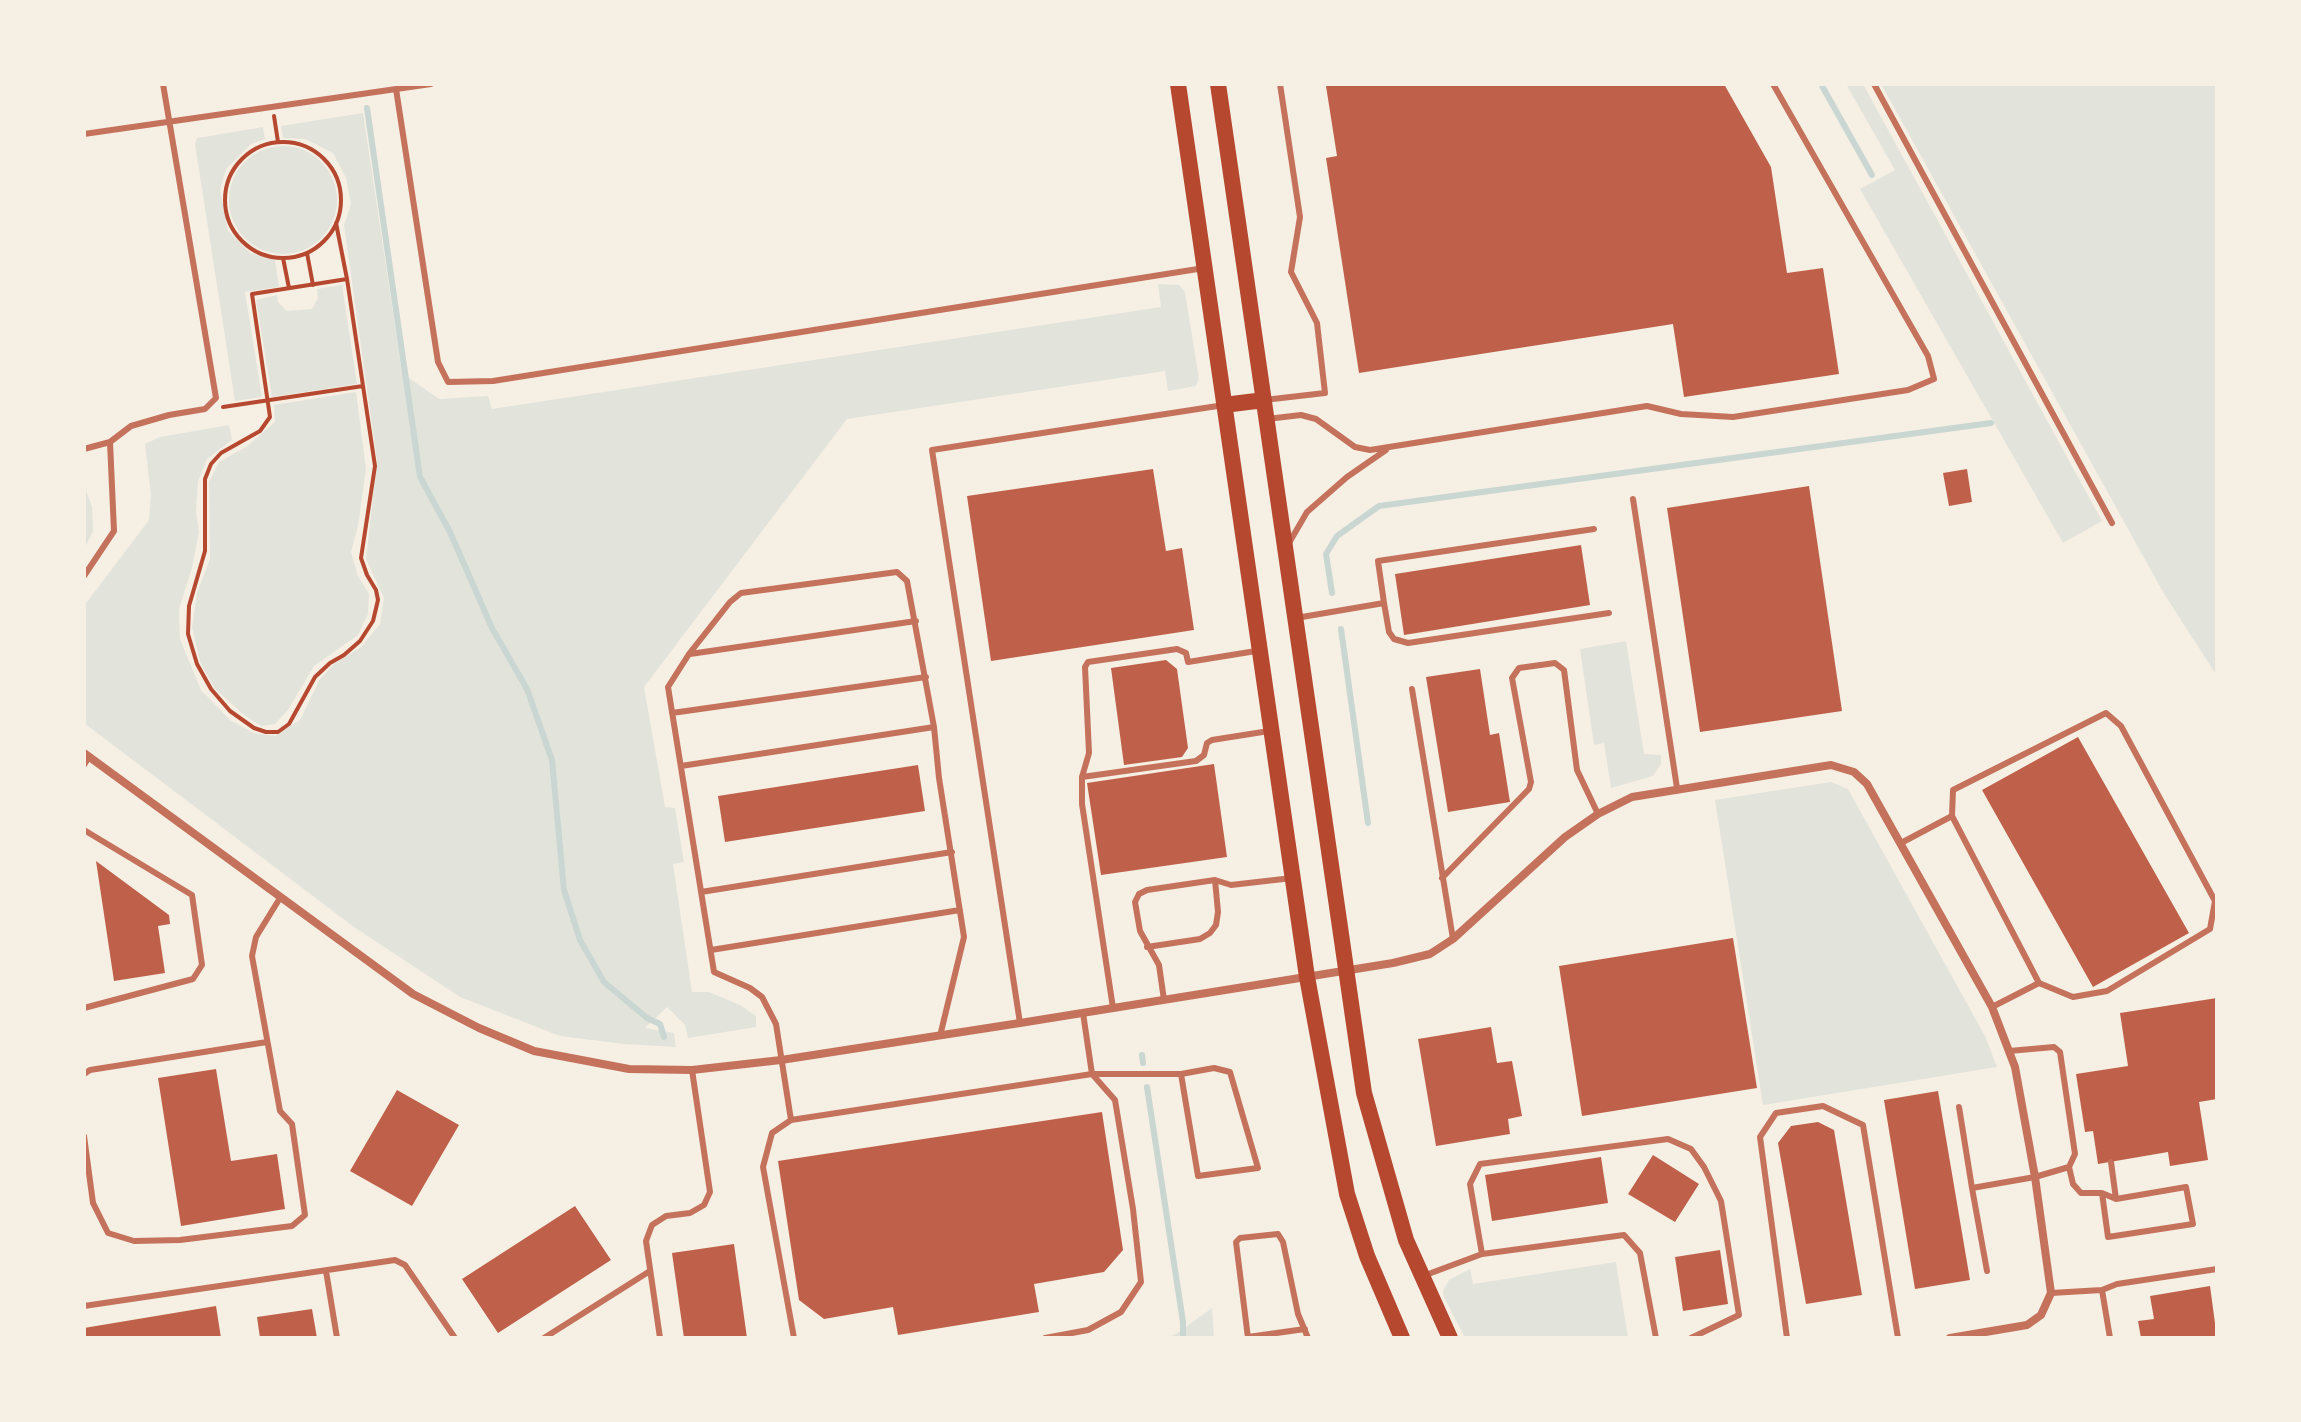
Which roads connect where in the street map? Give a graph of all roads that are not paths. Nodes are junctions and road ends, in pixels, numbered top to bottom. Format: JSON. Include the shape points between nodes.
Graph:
{"nodes":[{"id":1,"x":163,"y":84,"type":"edge"},
{"id":2,"x":431,"y":84,"type":"edge"},
{"id":3,"x":1178,"y":84,"type":"edge"},
{"id":4,"x":1218,"y":84,"type":"edge"},
{"id":5,"x":1280,"y":84,"type":"edge"},
{"id":6,"x":1773,"y":84,"type":"edge"},
{"id":7,"x":1874,"y":84,"type":"edge"},
{"id":8,"x":396,"y":89,"type":"junction"},
{"id":9,"x":170,"y":121,"type":"junction"},
{"id":10,"x":84,"y":134,"type":"edge"},
{"id":11,"x":1204,"y":268,"type":"junction"},
{"id":12,"x":1264,"y":400,"type":"junction"},
{"id":13,"x":1224,"y":405,"type":"junction"},
{"id":14,"x":1267,"y":419,"type":"junction"},
{"id":15,"x":110,"y":442,"type":"junction"},
{"id":16,"x":1389,"y":447,"type":"junction"},
{"id":17,"x":84,"y":449,"type":"edge"},
{"id":18,"x":1633,"y":499,"type":"dead end"},
{"id":19,"x":2112,"y":523,"type":"dead end"},
{"id":20,"x":1594,"y":529,"type":"dead end"},
{"id":21,"x":1286,"y":548,"type":"junction"},
{"id":22,"x":84,"y":576,"type":"edge"},
{"id":23,"x":1384,"y":603,"type":"junction"},
{"id":24,"x":1609,"y":613,"type":"dead end"},
{"id":25,"x":1296,"y":618,"type":"junction"},
{"id":26,"x":916,"y":621,"type":"junction"},
{"id":27,"x":1259,"y":650,"type":"junction"},
{"id":28,"x":689,"y":654,"type":"junction"},
{"id":29,"x":926,"y":677,"type":"junction"},
{"id":30,"x":1412,"y":689,"type":"dead end"},
{"id":31,"x":672,"y":713,"type":"junction"},
{"id":32,"x":934,"y":727,"type":"junction"},
{"id":33,"x":1270,"y":731,"type":"junction"},
{"id":34,"x":86,"y":759,"type":"edge"},
{"id":35,"x":681,"y":766,"type":"junction"},
{"id":36,"x":1082,"y":777,"type":"junction"},
{"id":37,"x":1677,"y":788,"type":"junction"},
{"id":38,"x":1598,"y":814,"type":"junction"},
{"id":39,"x":1952,"y":816,"type":"junction"},
{"id":40,"x":84,"y":830,"type":"edge"},
{"id":41,"x":1901,"y":843,"type":"junction"},
{"id":42,"x":952,"y":852,"type":"junction"},
{"id":43,"x":1292,"y":878,"type":"junction"},
{"id":44,"x":1442,"y":878,"type":"junction"},
{"id":45,"x":1215,"y":880,"type":"junction"},
{"id":46,"x":701,"y":892,"type":"junction"},
{"id":47,"x":280,"y":898,"type":"junction"},
{"id":48,"x":960,"y":910,"type":"junction"},
{"id":49,"x":1453,"y":939,"type":"junction"},
{"id":50,"x":1147,"y":947,"type":"junction"},
{"id":51,"x":711,"y":950,"type":"junction"},
{"id":52,"x":1347,"y":971,"type":"junction"},
{"id":53,"x":1307,"y":977,"type":"junction"},
{"id":54,"x":2039,"y":983,"type":"junction"},
{"id":55,"x":1164,"y":1000,"type":"junction"},
{"id":56,"x":1992,"y":1007,"type":"junction"},
{"id":57,"x":84,"y":1008,"type":"edge"},
{"id":58,"x":1113,"y":1008,"type":"junction"},
{"id":59,"x":1083,"y":1013,"type":"junction"},
{"id":60,"x":1020,"y":1023,"type":"junction"},
{"id":61,"x":940,"y":1036,"type":"junction"},
{"id":62,"x":267,"y":1042,"type":"junction"},
{"id":63,"x":2009,"y":1051,"type":"junction"},
{"id":64,"x":781,"y":1060,"type":"junction"},
{"id":65,"x":692,"y":1070,"type":"junction"},
{"id":66,"x":84,"y":1074,"type":"edge"},
{"id":67,"x":1092,"y":1074,"type":"junction"},
{"id":68,"x":1181,"y":1074,"type":"junction"},
{"id":69,"x":1959,"y":1107,"type":"dead end"},
{"id":70,"x":791,"y":1120,"type":"junction"},
{"id":71,"x":84,"y":1136,"type":"edge"},
{"id":72,"x":2111,"y":1162,"type":"dead end"},
{"id":73,"x":2069,"y":1167,"type":"junction"},
{"id":74,"x":2035,"y":1177,"type":"junction"},
{"id":75,"x":1972,"y":1188,"type":"junction"},
{"id":76,"x":2102,"y":1193,"type":"junction"},
{"id":77,"x":2116,"y":1199,"type":"junction"},
{"id":78,"x":1482,"y":1254,"type":"junction"},
{"id":79,"x":2217,"y":1269,"type":"edge"},
{"id":80,"x":326,"y":1271,"type":"junction"},
{"id":81,"x":650,"y":1271,"type":"junction"},
{"id":82,"x":1987,"y":1271,"type":"dead end"},
{"id":83,"x":1423,"y":1276,"type":"junction"},
{"id":84,"x":2102,"y":1290,"type":"junction"},
{"id":85,"x":2051,"y":1293,"type":"junction"},
{"id":86,"x":84,"y":1306,"type":"edge"},
{"id":87,"x":1305,"y":1329,"type":"junction"},
{"id":88,"x":1988,"y":1335,"type":"edge"},
{"id":89,"x":337,"y":1338,"type":"edge"},
{"id":90,"x":455,"y":1338,"type":"edge"},
{"id":91,"x":544,"y":1338,"type":"edge"},
{"id":92,"x":660,"y":1338,"type":"edge"},
{"id":93,"x":794,"y":1338,"type":"edge"},
{"id":94,"x":1045,"y":1338,"type":"edge"},
{"id":95,"x":1248,"y":1338,"type":"edge"},
{"id":96,"x":1308,"y":1338,"type":"edge"},
{"id":97,"x":1402,"y":1338,"type":"edge"},
{"id":98,"x":1450,"y":1338,"type":"edge"},
{"id":99,"x":1656,"y":1338,"type":"edge"},
{"id":100,"x":1691,"y":1338,"type":"edge"},
{"id":101,"x":1787,"y":1338,"type":"edge"},
{"id":102,"x":1898,"y":1338,"type":"edge"},
{"id":103,"x":1950,"y":1338,"type":"edge"},
{"id":104,"x":2110,"y":1338,"type":"edge"}],
"edges":[{"from":1,"to":9,"type":"lane"},
{"from":2,"to":8,"type":"lane"},
{"from":3,"to":11,"type":"main road"},
{"from":4,"to":12,"type":"main road"},
{"from":5,"to":12,"type":"lane","via":[[1300,217],[1291,272],[1317,323],[1325,393]]},
{"from":6,"to":16,"type":"lane","via":[[1928,356],[1934,379],[1908,390],[1733,417],[1647,406]]},
{"from":7,"to":19,"type":"lane"},
{"from":8,"to":9,"type":"lane"},
{"from":8,"to":11,"type":"lane","via":[[438,362],[448,382],[501,380]]},
{"from":9,"to":10,"type":"lane"},
{"from":9,"to":15,"type":"lane","via":[[216,398],[205,409],[131,426]]},
{"from":11,"to":13,"type":"main road"},
{"from":12,"to":13,"type":"main road"},
{"from":12,"to":14,"type":"main road"},
{"from":13,"to":27,"type":"main road"},
{"from":13,"to":60,"type":"lane","via":[[932,450]]},
{"from":14,"to":16,"type":"lane","via":[[1301,415],[1316,419],[1355,447]]},
{"from":14,"to":21,"type":"main road"},
{"from":15,"to":17,"type":"lane"},
{"from":15,"to":22,"type":"lane","via":[[114,531]]},
{"from":16,"to":21,"type":"lane","via":[[1307,512]]},
{"from":18,"to":37,"type":"lane"},
{"from":20,"to":23,"type":"lane","via":[[1378,561]]},
{"from":21,"to":25,"type":"main road"},
{"from":23,"to":24,"type":"lane","via":[[1389,632],[1408,643]]},
{"from":23,"to":25,"type":"lane"},
{"from":25,"to":52,"type":"main road"},
{"from":26,"to":28,"type":"lane"},
{"from":26,"to":28,"type":"lane","via":[[907,581],[897,572],[752,590],[730,602]]},
{"from":26,"to":29,"type":"lane"},
{"from":27,"to":33,"type":"main road"},
{"from":27,"to":36,"type":"lane","via":[[1188,661],[1177,649],[1088,662],[1084,672],[1089,753]]},
{"from":28,"to":31,"type":"lane","via":[[668,687]]},
{"from":29,"to":31,"type":"lane"},
{"from":29,"to":32,"type":"lane"},
{"from":30,"to":44,"type":"lane"},
{"from":31,"to":35,"type":"lane"},
{"from":32,"to":35,"type":"lane"},
{"from":32,"to":42,"type":"lane"},
{"from":33,"to":36,"type":"lane","via":[[1212,740],[1196,761]]},
{"from":33,"to":43,"type":"main road"},
{"from":34,"to":47,"type":"street"},
{"from":35,"to":46,"type":"lane"},
{"from":36,"to":58,"type":"lane"},
{"from":37,"to":38,"type":"street","via":[[1632,797]]},
{"from":37,"to":41,"type":"street","via":[[1831,765],[1854,772],[1867,784]]},
{"from":38,"to":44,"type":"lane","via":[[1577,770],[1564,670],[1555,663],[1519,668],[1512,678],[1529,789]]},
{"from":38,"to":49,"type":"street","via":[[1565,837]]},
{"from":39,"to":41,"type":"lane"},
{"from":39,"to":54,"type":"lane"},
{"from":39,"to":54,"type":"lane","via":[[1953,790],[2106,713],[2121,726],[2215,901],[2210,929],[2107,991],[2073,997]]},
{"from":40,"to":57,"type":"lane","via":[[192,895],[202,965],[193,979]]},
{"from":41,"to":56,"type":"street"},
{"from":42,"to":46,"type":"lane"},
{"from":42,"to":48,"type":"lane"},
{"from":43,"to":45,"type":"lane","via":[[1231,885]]},
{"from":43,"to":53,"type":"main road"},
{"from":44,"to":49,"type":"lane"},
{"from":45,"to":50,"type":"lane","via":[[1218,912],[1210,933]]},
{"from":45,"to":50,"type":"lane","via":[[1139,894],[1137,917]]},
{"from":46,"to":51,"type":"lane"},
{"from":47,"to":62,"type":"lane","via":[[256,937],[252,956]]},
{"from":47,"to":65,"type":"street","via":[[413,994],[520,1046],[629,1069]]},
{"from":48,"to":51,"type":"lane"},
{"from":48,"to":61,"type":"lane","via":[[964,937]]},
{"from":49,"to":52,"type":"street","via":[[1430,954]]},
{"from":50,"to":55,"type":"lane","via":[[1159,965]]},
{"from":51,"to":64,"type":"lane","via":[[714,972],[762,997],[776,1024]]},
{"from":52,"to":53,"type":"street"},
{"from":52,"to":83,"type":"main road","via":[[1364,1093],[1406,1240]]},
{"from":53,"to":55,"type":"street"},
{"from":53,"to":97,"type":"main road","via":[[1347,1194]]},
{"from":54,"to":56,"type":"lane"},
{"from":55,"to":58,"type":"street"},
{"from":56,"to":63,"type":"street"},
{"from":58,"to":59,"type":"street"},
{"from":59,"to":60,"type":"street"},
{"from":59,"to":67,"type":"lane"},
{"from":60,"to":61,"type":"street"},
{"from":61,"to":64,"type":"street"},
{"from":62,"to":66,"type":"lane"},
{"from":62,"to":71,"type":"lane","via":[[280,1111],[292,1124],[305,1215],[292,1226],[180,1240],[134,1241],[108,1233],[93,1203]]},
{"from":63,"to":73,"type":"lane","via":[[2054,1047],[2060,1052],[2075,1154]]},
{"from":63,"to":74,"type":"street"},
{"from":64,"to":65,"type":"street"},
{"from":64,"to":70,"type":"lane"},
{"from":65,"to":81,"type":"lane","via":[[710,1192],[704,1205],[690,1213],[666,1216],[652,1225],[646,1241]]},
{"from":67,"to":68,"type":"lane"},
{"from":67,"to":70,"type":"lane"},
{"from":67,"to":94,"type":"lane","via":[[1115,1100],[1141,1282],[1121,1312],[1088,1330]]},
{"from":68,"to":68,"type":"lane","via":[[1198,1176],[1258,1168],[1230,1072],[1214,1068]]},
{"from":69,"to":75,"type":"lane"},
{"from":70,"to":93,"type":"lane","via":[[772,1133],[763,1167]]},
{"from":72,"to":77,"type":"lane"},
{"from":73,"to":74,"type":"lane"},
{"from":73,"to":76,"type":"lane","via":[[2081,1193]]},
{"from":74,"to":75,"type":"lane"},
{"from":74,"to":85,"type":"street"},
{"from":75,"to":82,"type":"lane"},
{"from":76,"to":77,"type":"lane"},
{"from":76,"to":77,"type":"lane","via":[[2108,1237],[2193,1224],[2186,1187]]},
{"from":78,"to":83,"type":"lane"},
{"from":78,"to":99,"type":"lane","via":[[1624,1235],[1640,1253]]},
{"from":78,"to":100,"type":"lane","via":[[1470,1184],[1480,1164],[1668,1139],[1691,1149],[1721,1201],[1739,1315]]},
{"from":79,"to":84,"type":"lane"},
{"from":80,"to":86,"type":"lane"},
{"from":80,"to":89,"type":"lane"},
{"from":80,"to":90,"type":"lane","via":[[395,1260],[405,1265]]},
{"from":81,"to":91,"type":"lane"},
{"from":81,"to":92,"type":"lane"},
{"from":83,"to":98,"type":"main road"},
{"from":84,"to":85,"type":"lane"},
{"from":84,"to":104,"type":"lane"},
{"from":85,"to":88,"type":"street","via":[[2041,1315],[2027,1325]]},
{"from":87,"to":95,"type":"lane"},
{"from":87,"to":95,"type":"lane","via":[[1278,1234],[1240,1238],[1236,1242]]},
{"from":87,"to":96,"type":"lane"},
{"from":88,"to":103,"type":"street"},
{"from":101,"to":102,"type":"lane","via":[[1760,1137],[1776,1113],[1823,1106],[1863,1125]]}]}
